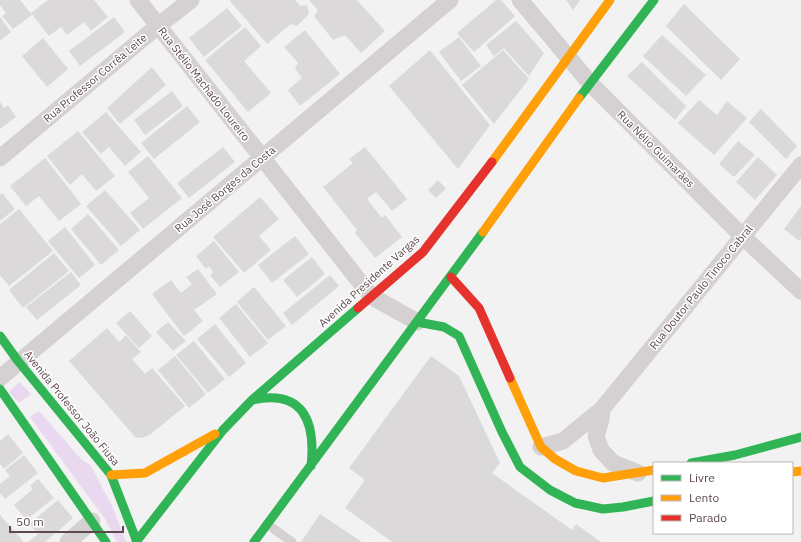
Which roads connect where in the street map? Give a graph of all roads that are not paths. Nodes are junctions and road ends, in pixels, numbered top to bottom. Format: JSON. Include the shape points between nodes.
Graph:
{"nodes":[{"id":1,"x":138,"y":0,"type":"edge"},
{"id":2,"x":192,"y":0,"type":"edge"},
{"id":3,"x":450,"y":0,"type":"edge"},
{"id":4,"x":520,"y":0,"type":"edge"},
{"id":5,"x":610,"y":0,"type":"edge"},
{"id":6,"x":654,"y":0,"type":"edge"},
{"id":7,"x":158,"y":26,"type":"junction"},
{"id":8,"x":568,"y":57,"type":"junction"},
{"id":9,"x":590,"y":83,"type":"junction"},
{"id":10,"x":0,"y":158,"type":"edge"},
{"id":11,"x":262,"y":158,"type":"junction"},
{"id":12,"x":801,"y":165,"type":"edge"},
{"id":13,"x":742,"y":236,"type":"junction"},
{"id":14,"x":450,"y":277,"type":"junction"},
{"id":15,"x":801,"y":291,"type":"edge"},
{"id":16,"x":371,"y":296,"type":"junction"},
{"id":17,"x":417,"y":322,"type":"junction"},
{"id":18,"x":0,"y":336,"type":"edge"},
{"id":19,"x":18,"y":361,"type":"junction"},
{"id":20,"x":0,"y":378,"type":"edge"},
{"id":21,"x":0,"y":389,"type":"edge"},
{"id":22,"x":252,"y":400,"type":"junction"},
{"id":23,"x":602,"y":409,"type":"junction"},
{"id":24,"x":223,"y":430,"type":"junction"},
{"id":25,"x":801,"y":437,"type":"edge"},
{"id":26,"x":541,"y":447,"type":"junction"},
{"id":27,"x":736,"y":459,"type":"edge"},
{"id":28,"x":702,"y":462,"type":"edge"},
{"id":29,"x":311,"y":466,"type":"junction"},
{"id":30,"x":646,"y":471,"type":"edge"},
{"id":31,"x":111,"y":475,"type":"junction"},
{"id":32,"x":653,"y":501,"type":"edge"},
{"id":33,"x":92,"y":521,"type":"junction"},
{"id":34,"x":267,"y":524,"type":"junction"},
{"id":35,"x":68,"y":542,"type":"edge"},
{"id":36,"x":106,"y":542,"type":"edge"},
{"id":37,"x":137,"y":542,"type":"edge"},
{"id":38,"x":254,"y":542,"type":"edge"},
{"id":39,"x":292,"y":542,"type":"edge"}],
"edges":[{"from":1,"to":7,"type":"street","name":"Rua Stélio Machado Loureiro"},
{"from":2,"to":7,"type":"street","name":"Rua Professor Corrêa Leite"},
{"from":3,"to":11,"type":"street","name":"Rua José Borges da Costa"},
{"from":4,"to":8,"type":"street","name":"Rua Nélio Guimarães"},
{"from":5,"to":8,"type":"main road","name":"Avenida Presidente Vargas"},
{"from":6,"to":9,"type":"main road"},
{"from":7,"to":10,"type":"street","name":"Rua Professor Corrêa Leite"},
{"from":7,"to":11,"type":"street","name":"Rua Stélio Machado Loureiro"},
{"from":8,"to":9,"type":"street","name":"Rua Nélio Guimarães"},
{"from":8,"to":16,"type":"main road","name":"Avenida Presidente Vargas","via":[[423,252]]},
{"from":9,"to":13,"type":"street","name":"Rua Nélio Guimarães"},
{"from":9,"to":14,"type":"main road"},
{"from":11,"to":16,"type":"street","name":"Rua Stélio Machado Loureiro"},
{"from":11,"to":19,"type":"street","name":"Rua José Borges da Costa"},
{"from":12,"to":13,"type":"street","name":"Rua Doutor Paulo Tinoco Cabral"},
{"from":13,"to":15,"type":"street","name":"Rua Nélio Guimarães"},
{"from":13,"to":23,"type":"street","name":"Rua Doutor Paulo Tinoco Cabral"},
{"from":14,"to":17,"type":"main road"},
{"from":14,"to":26,"type":"main road","via":[[479,308],[526,423]]},
{"from":16,"to":17,"type":"street","name":"Rua Stélio Machado Loureiro"},
{"from":16,"to":22,"type":"main road","name":"Avenida Presidente Vargas"},
{"from":17,"to":29,"type":"main road"},
{"from":17,"to":32,"type":"main road","via":[[444,327],[460,336],[506,431],[520,467],[550,490],[575,503],[604,509]]},
{"from":18,"to":19,"type":"main road","name":"Avenida Professor João Fiusa"},
{"from":19,"to":20,"type":"street","name":"Rua José Borges da Costa"},
{"from":19,"to":31,"type":"main road","name":"Avenida Professor João Fiusa"},
{"from":21,"to":33,"type":"main road"},
{"from":22,"to":24,"type":"main road","name":"Avenida Presidente Vargas"},
{"from":22,"to":29,"type":"main road","via":[[276,396],[299,407],[306,416],[312,434]]},
{"from":23,"to":26,"type":"street","name":"Rua Doutor Paulo Tinoco Cabral","via":[[563,441]]},
{"from":23,"to":30,"type":"street","name":"Rua Doutor Paulo Tinoco Cabral","via":[[596,436],[601,450],[613,463]]},
{"from":24,"to":31,"type":"main road","via":[[145,474]]},
{"from":24,"to":37,"type":"main road","name":"Avenida Presidente Vargas"},
{"from":25,"to":27,"type":"main road"},
{"from":26,"to":30,"type":"main road","via":[[576,471],[603,478]]},
{"from":27,"to":28,"type":"main road"},
{"from":29,"to":34,"type":"main road"},
{"from":31,"to":37,"type":"main road","name":"Avenida Professor João Fiusa"},
{"from":33,"to":35,"type":"street"},
{"from":33,"to":36,"type":"main road"},
{"from":34,"to":38,"type":"main road"},
{"from":34,"to":39,"type":"lane"}]}
